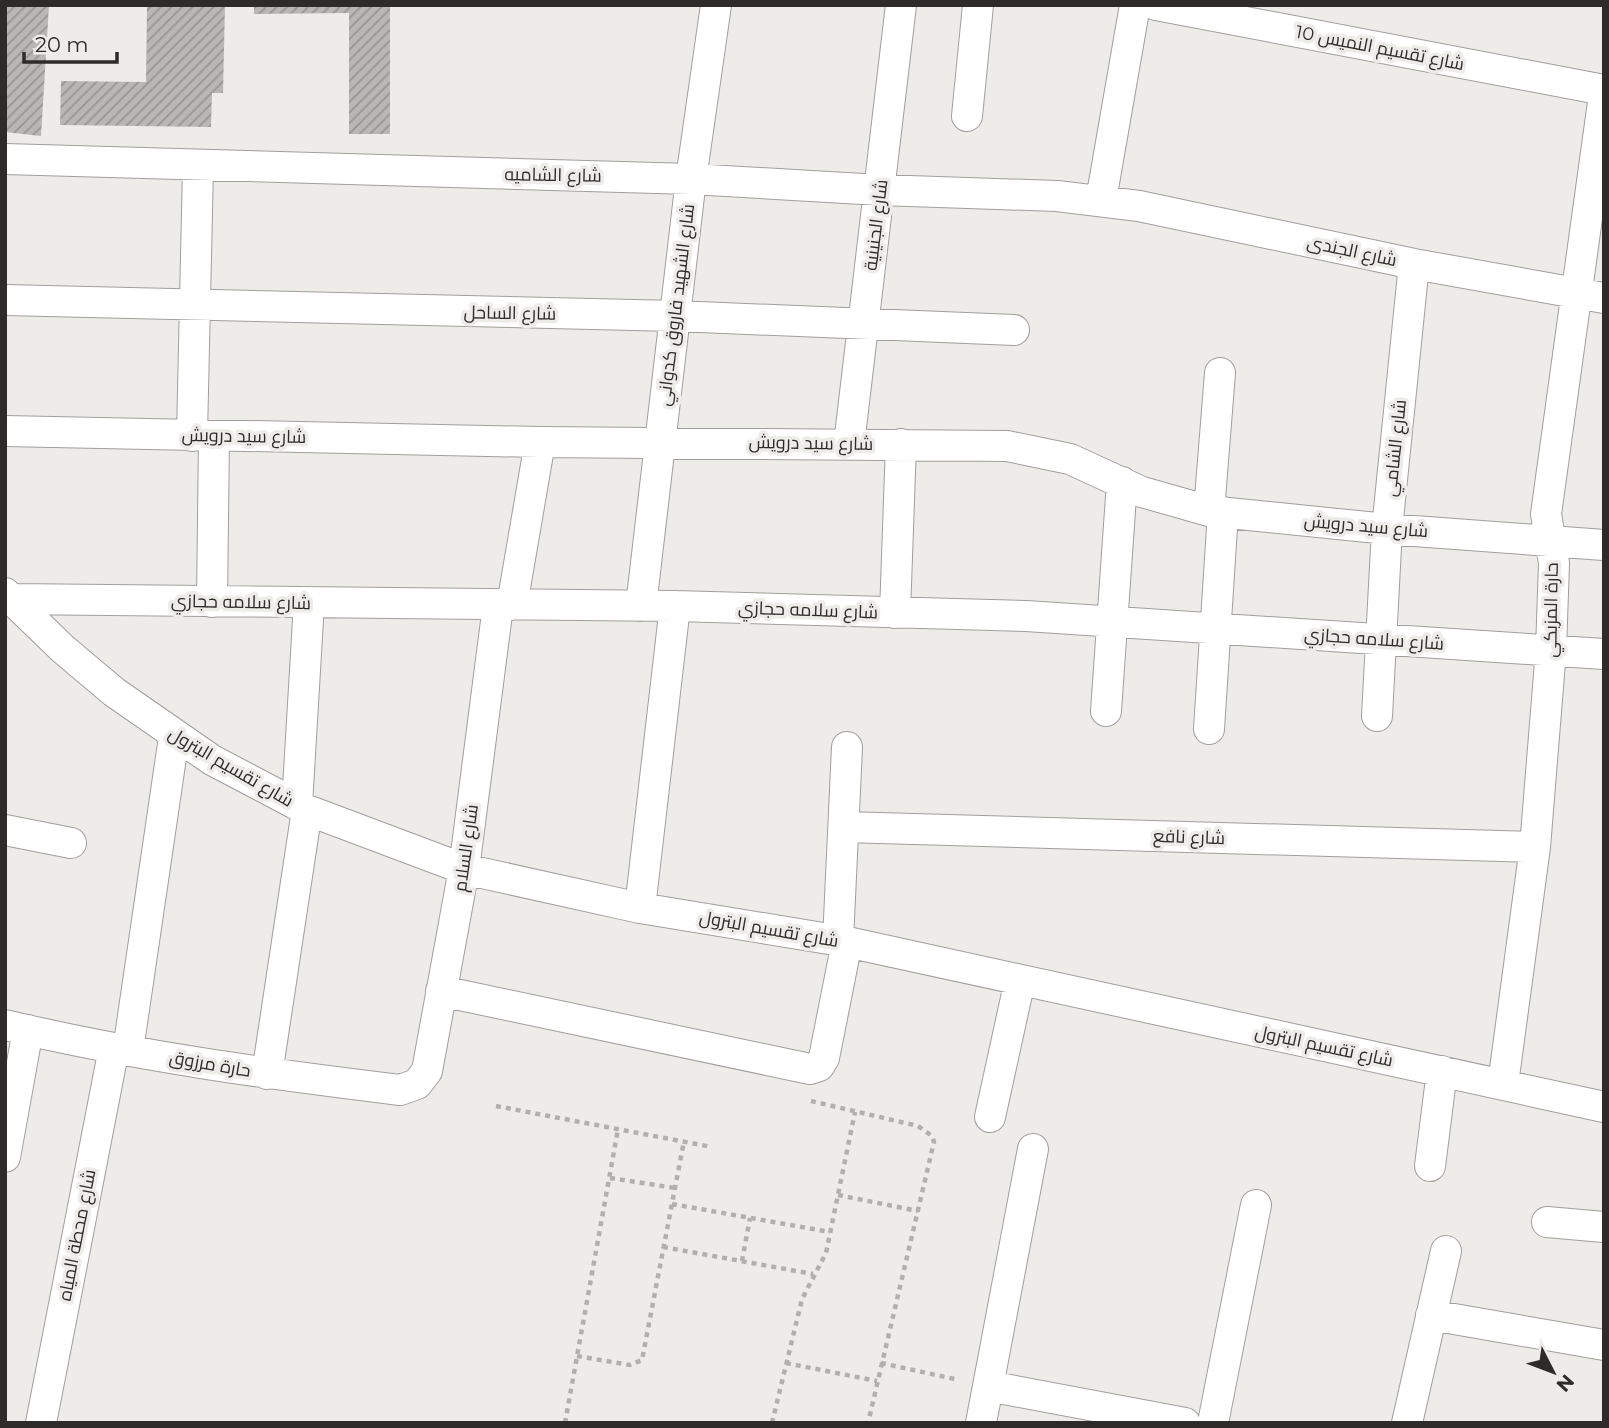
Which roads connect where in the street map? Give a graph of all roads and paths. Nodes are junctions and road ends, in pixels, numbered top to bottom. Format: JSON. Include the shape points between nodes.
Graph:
{"nodes":[{"id":1,"x":716,"y":5,"type":"edge"},
{"id":2,"x":901,"y":5,"type":"edge"},
{"id":3,"x":978,"y":5,"type":"edge"},
{"id":4,"x":1135,"y":5,"type":"edge"},
{"id":5,"x":1156,"y":5,"type":"edge"},
{"id":6,"x":1604,"y":93,"type":"edge"},
{"id":7,"x":967,"y":116,"type":"dead end"},
{"id":8,"x":5,"y":159,"type":"edge"},
{"id":9,"x":198,"y":167,"type":"junction"},
{"id":10,"x":691,"y":179,"type":"junction"},
{"id":11,"x":880,"y":190,"type":"junction"},
{"id":12,"x":1101,"y":200,"type":"junction"},
{"id":13,"x":1414,"y":264,"type":"junction"},
{"id":14,"x":1590,"y":296,"type":"edge"},
{"id":15,"x":5,"y":300,"type":"edge"},
{"id":16,"x":195,"y":307,"type":"junction"},
{"id":17,"x":676,"y":316,"type":"junction"},
{"id":18,"x":864,"y":324,"type":"junction"},
{"id":19,"x":1014,"y":330,"type":"dead end"},
{"id":20,"x":1220,"y":373,"type":"dead end"},
{"id":21,"x":5,"y":432,"type":"edge"},
{"id":22,"x":203,"y":436,"type":"junction"},
{"id":23,"x":660,"y":441,"type":"junction"},
{"id":24,"x":540,"y":442,"type":"junction"},
{"id":25,"x":849,"y":444,"type":"junction"},
{"id":26,"x":901,"y":444,"type":"junction"},
{"id":27,"x":1122,"y":482,"type":"junction"},
{"id":28,"x":1216,"y":512,"type":"junction"},
{"id":29,"x":1387,"y":529,"type":"junction"},
{"id":30,"x":1548,"y":541,"type":"junction"},
{"id":31,"x":1604,"y":545,"type":"edge"},
{"id":32,"x":8,"y":596,"type":"edge"},
{"id":33,"x":212,"y":602,"type":"junction"},
{"id":34,"x":309,"y":603,"type":"junction"},
{"id":35,"x":505,"y":606,"type":"junction"},
{"id":36,"x":641,"y":606,"type":"junction"},
{"id":37,"x":674,"y":606,"type":"junction"},
{"id":38,"x":895,"y":612,"type":"junction"},
{"id":39,"x":1112,"y":622,"type":"junction"},
{"id":40,"x":1215,"y":629,"type":"junction"},
{"id":41,"x":1381,"y":639,"type":"junction"},
{"id":42,"x":1551,"y":650,"type":"junction"},
{"id":43,"x":1604,"y":654,"type":"edge"},
{"id":44,"x":1106,"y":711,"type":"dead end"},
{"id":45,"x":1377,"y":716,"type":"dead end"},
{"id":46,"x":1209,"y":729,"type":"dead end"},
{"id":47,"x":174,"y":737,"type":"junction"},
{"id":48,"x":847,"y":747,"type":"dead end"},
{"id":49,"x":302,"y":807,"type":"junction"},
{"id":50,"x":844,"y":827,"type":"junction"},
{"id":51,"x":5,"y":830,"type":"edge"},
{"id":52,"x":71,"y":843,"type":"dead end"},
{"id":53,"x":1535,"y":847,"type":"junction"},
{"id":54,"x":464,"y":869,"type":"junction"},
{"id":55,"x":640,"y":908,"type":"junction"},
{"id":56,"x":843,"y":942,"type":"junction"},
{"id":57,"x":1020,"y":980,"type":"junction"},
{"id":58,"x":441,"y":991,"type":"junction"},
{"id":59,"x":17,"y":1028,"type":"edge"},
{"id":60,"x":121,"y":1049,"type":"junction"},
{"id":61,"x":1442,"y":1071,"type":"junction"},
{"id":62,"x":267,"y":1074,"type":"junction"},
{"id":63,"x":417,"y":1084,"type":"joint"},
{"id":64,"x":1503,"y":1084,"type":"junction"},
{"id":65,"x":801,"y":1098,"type":"dead end"},
{"id":66,"x":496,"y":1106,"type":"dead end"},
{"id":67,"x":1604,"y":1107,"type":"edge"},
{"id":68,"x":855,"y":1112,"type":"junction"},
{"id":69,"x":990,"y":1117,"type":"dead end"},
{"id":70,"x":618,"y":1129,"type":"junction"},
{"id":71,"x":684,"y":1141,"type":"junction"},
{"id":72,"x":712,"y":1147,"type":"dead end"},
{"id":73,"x":1033,"y":1149,"type":"dead end"},
{"id":74,"x":5,"y":1157,"type":"edge"},
{"id":75,"x":1430,"y":1166,"type":"dead end"},
{"id":76,"x":610,"y":1178,"type":"junction"},
{"id":77,"x":675,"y":1188,"type":"junction"},
{"id":78,"x":838,"y":1195,"type":"junction"},
{"id":79,"x":672,"y":1204,"type":"junction"},
{"id":80,"x":1256,"y":1205,"type":"dead end"},
{"id":81,"x":919,"y":1211,"type":"junction"},
{"id":82,"x":750,"y":1218,"type":"junction"},
{"id":83,"x":1547,"y":1222,"type":"dead end"},
{"id":84,"x":1604,"y":1227,"type":"edge"},
{"id":85,"x":830,"y":1233,"type":"junction"},
{"id":86,"x":663,"y":1247,"type":"junction"},
{"id":87,"x":1446,"y":1251,"type":"dead end"},
{"id":88,"x":742,"y":1261,"type":"junction"},
{"id":89,"x":813,"y":1274,"type":"junction"},
{"id":90,"x":1431,"y":1315,"type":"junction"},
{"id":91,"x":1604,"y":1345,"type":"edge"},
{"id":92,"x":577,"y":1356,"type":"junction"},
{"id":93,"x":786,"y":1363,"type":"junction"},
{"id":94,"x":881,"y":1363,"type":"junction"},
{"id":95,"x":877,"y":1381,"type":"junction"},
{"id":96,"x":988,"y":1386,"type":"junction"},
{"id":97,"x":41,"y":1423,"type":"edge"},
{"id":98,"x":565,"y":1423,"type":"edge"},
{"id":99,"x":772,"y":1423,"type":"edge"},
{"id":100,"x":868,"y":1423,"type":"edge"},
{"id":101,"x":981,"y":1423,"type":"edge"},
{"id":102,"x":1185,"y":1423,"type":"edge"},
{"id":103,"x":1213,"y":1423,"type":"edge"},
{"id":104,"x":1407,"y":1423,"type":"edge"}],
"edges":[{"from":1,"to":10,"type":"street","name":"شارع الشهيد فاروق كدواني"},
{"from":2,"to":11,"type":"street","name":"شارع الجنينية"},
{"from":3,"to":7,"type":"street"},
{"from":4,"to":12,"type":"street"},
{"from":5,"to":6,"type":"street","name":"شارع تقسيم النميس 10"},
{"from":6,"to":14,"type":"street","name":"حارة المزبكي"},
{"from":8,"to":9,"type":"street","name":"شارع الشاميه"},
{"from":9,"to":10,"type":"street","name":"شارع الشاميه"},
{"from":9,"to":16,"type":"street"},
{"from":10,"to":11,"type":"street","name":"شارع الشاميه"},
{"from":10,"to":17,"type":"street","name":"شارع الشهيد فاروق كدواني"},
{"from":11,"to":12,"type":"street","name":"شارع الشاميه"},
{"from":11,"to":18,"type":"street","name":"شارع الجنينية"},
{"from":12,"to":13,"type":"street","name":"شارع الجندى"},
{"from":13,"to":14,"type":"street","name":"شارع الجندى"},
{"from":13,"to":29,"type":"street","name":"شارع الشامي"},
{"from":14,"to":30,"type":"street","name":"حارة المزبكي","via":[[1546,514]]},
{"from":15,"to":16,"type":"street","name":"شارع الساحل"},
{"from":16,"to":17,"type":"street","name":"شارع الساحل"},
{"from":16,"to":22,"type":"street"},
{"from":17,"to":18,"type":"street","name":"شارع الساحل"},
{"from":17,"to":23,"type":"street","name":"شارع الشهيد فاروق كدواني"},
{"from":18,"to":19,"type":"street","name":"شارع الساحل"},
{"from":18,"to":25,"type":"street","name":"شارع الجنينية"},
{"from":20,"to":28,"type":"street"},
{"from":21,"to":22,"type":"street","name":"شارع سيد درويش"},
{"from":22,"to":24,"type":"street","name":"شارع سيد درويش"},
{"from":22,"to":33,"type":"street"},
{"from":23,"to":24,"type":"street","name":"شارع سيد درويش"},
{"from":23,"to":25,"type":"street","name":"شارع سيد درويش"},
{"from":23,"to":36,"type":"street","name":"شارع الشهيد فاروق كدواني"},
{"from":24,"to":35,"type":"street","name":"شارع السلام"},
{"from":25,"to":26,"type":"street","name":"شارع سيد درويش"},
{"from":26,"to":27,"type":"street","name":"شارع سيد درويش","via":[[1029,448],[1070,459]]},
{"from":26,"to":38,"type":"street"},
{"from":27,"to":28,"type":"street","name":"شارع سيد درويش","via":[[1164,500]]},
{"from":27,"to":39,"type":"street"},
{"from":28,"to":29,"type":"street","name":"شارع سيد درويش"},
{"from":28,"to":40,"type":"street"},
{"from":29,"to":30,"type":"street","name":"شارع سيد درويش"},
{"from":29,"to":41,"type":"street","name":"شارع الشامي"},
{"from":30,"to":31,"type":"street","name":"شارع سيد درويش"},
{"from":30,"to":42,"type":"street","name":"حارة المزبكي","via":[[1554,563]]},
{"from":32,"to":33,"type":"street","name":"شارع سلامه حجازي"},
{"from":32,"to":47,"type":"street","name":"شارع تقسيم البترول","via":[[93,675]]},
{"from":33,"to":34,"type":"street","name":"شارع سلامه حجازي"},
{"from":34,"to":35,"type":"street","name":"شارع سلامه حجازي"},
{"from":34,"to":49,"type":"street"},
{"from":35,"to":36,"type":"street","name":"شارع سلامه حجازي"},
{"from":35,"to":54,"type":"street","name":"شارع السلام"},
{"from":36,"to":37,"type":"street","name":"شارع سلامه حجازي"},
{"from":37,"to":38,"type":"street","name":"شارع سلامه حجازي"},
{"from":37,"to":55,"type":"street"},
{"from":38,"to":39,"type":"street","name":"شارع سلامه حجازي"},
{"from":39,"to":40,"type":"street","name":"شارع سلامه حجازي"},
{"from":39,"to":44,"type":"street"},
{"from":40,"to":41,"type":"street","name":"شارع سلامه حجازي"},
{"from":40,"to":46,"type":"street"},
{"from":41,"to":42,"type":"street","name":"شارع سلامه حجازي"},
{"from":41,"to":45,"type":"street","name":"شارع الشامي"},
{"from":42,"to":43,"type":"street","name":"شارع سلامه حجازي"},
{"from":42,"to":53,"type":"street","name":"حارة المزبكي"},
{"from":47,"to":49,"type":"street","name":"شارع تقسيم البترول"},
{"from":47,"to":60,"type":"street","name":"شارع محطة المياه"},
{"from":48,"to":50,"type":"street"},
{"from":49,"to":54,"type":"street","name":"شارع تقسيم البترول"},
{"from":49,"to":62,"type":"street"},
{"from":50,"to":53,"type":"street","name":"شارع نافع"},
{"from":50,"to":56,"type":"street"},
{"from":51,"to":52,"type":"street"},
{"from":53,"to":64,"type":"street","name":"حارة المزبكي"},
{"from":54,"to":55,"type":"street","name":"شارع تقسيم البترول"},
{"from":54,"to":58,"type":"street","name":"شارع السلام"},
{"from":55,"to":56,"type":"street","name":"شارع تقسيم البترول"},
{"from":56,"to":57,"type":"street","name":"شارع تقسيم البترول"},
{"from":56,"to":58,"type":"street","via":[[824,1058],[810,1069]]},
{"from":57,"to":61,"type":"street","name":"شارع تقسيم البترول"},
{"from":57,"to":69,"type":"street"},
{"from":58,"to":63,"type":"street","name":"شارع السلام","via":[[426,1070]]},
{"from":59,"to":60,"type":"street","name":"حارة مرزوق"},
{"from":59,"to":74,"type":"street"},
{"from":60,"to":62,"type":"street","name":"حارة مرزوق"},
{"from":60,"to":97,"type":"street","name":"شارع محطة المياه"},
{"from":61,"to":64,"type":"street","name":"شارع تقسيم البترول"},
{"from":61,"to":75,"type":"street"},
{"from":62,"to":63,"type":"street","name":"حارة مرزوق","via":[[401,1090]]},
{"from":64,"to":67,"type":"street","name":"شارع تقسيم البترول"},
{"from":65,"to":68,"type":"path"},
{"from":66,"to":70,"type":"path"},
{"from":68,"to":78,"type":"path"},
{"from":68,"to":81,"type":"path","via":[[918,1126],[932,1136],[933,1151]]},
{"from":70,"to":71,"type":"path"},
{"from":70,"to":76,"type":"path"},
{"from":71,"to":72,"type":"path"},
{"from":71,"to":77,"type":"path"},
{"from":73,"to":96,"type":"street"},
{"from":76,"to":77,"type":"path"},
{"from":76,"to":92,"type":"path"},
{"from":77,"to":79,"type":"path"},
{"from":78,"to":81,"type":"path"},
{"from":78,"to":85,"type":"path"},
{"from":79,"to":82,"type":"path"},
{"from":79,"to":86,"type":"path"},
{"from":80,"to":103,"type":"street"},
{"from":81,"to":94,"type":"path"},
{"from":82,"to":85,"type":"path"},
{"from":82,"to":88,"type":"path"},
{"from":83,"to":84,"type":"street"},
{"from":85,"to":89,"type":"path","via":[[826,1252]]},
{"from":86,"to":88,"type":"path"},
{"from":86,"to":92,"type":"path","via":[[642,1360],[630,1365]]},
{"from":87,"to":90,"type":"street"},
{"from":88,"to":89,"type":"path"},
{"from":89,"to":93,"type":"path","via":[[802,1298]]},
{"from":90,"to":91,"type":"street"},
{"from":90,"to":104,"type":"street"},
{"from":92,"to":98,"type":"path"},
{"from":93,"to":95,"type":"path"},
{"from":93,"to":99,"type":"path"},
{"from":94,"to":95,"type":"path"},
{"from":94,"to":96,"type":"path"},
{"from":95,"to":100,"type":"path"},
{"from":96,"to":101,"type":"street"},
{"from":96,"to":102,"type":"street"}]}
